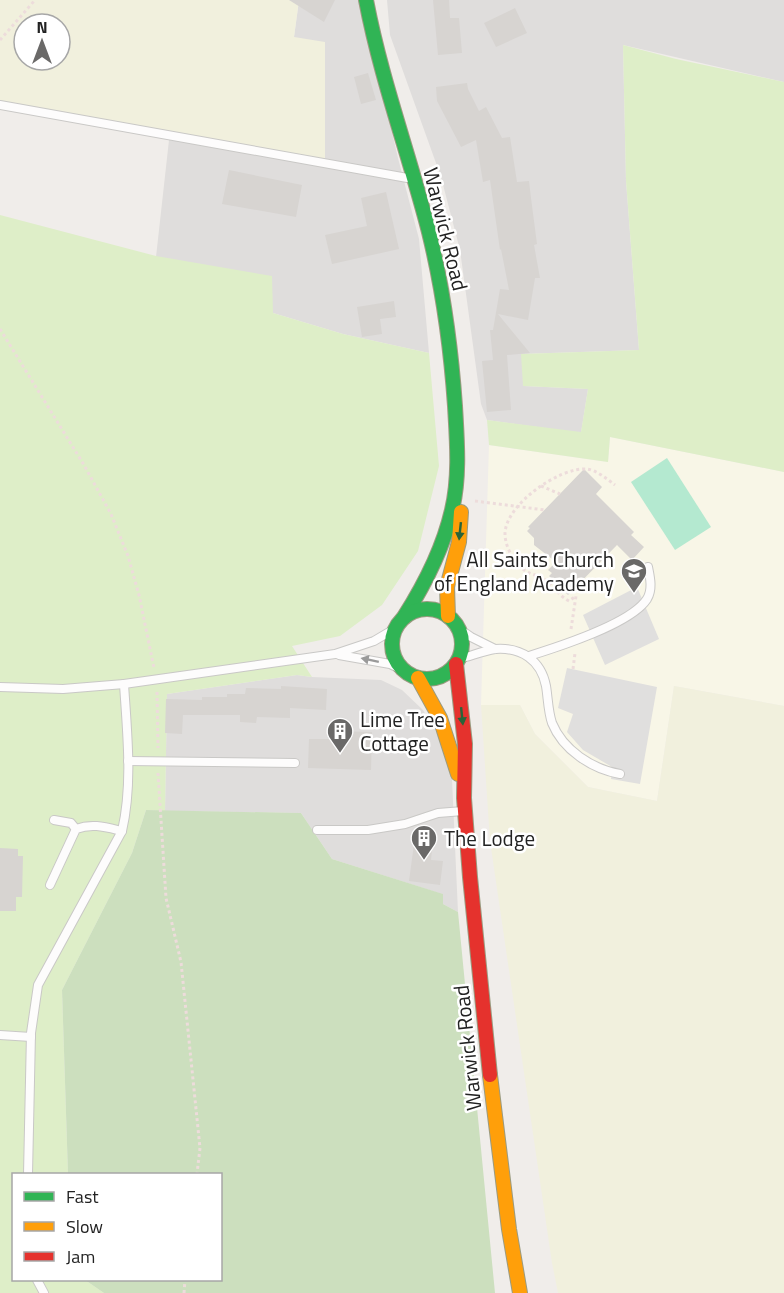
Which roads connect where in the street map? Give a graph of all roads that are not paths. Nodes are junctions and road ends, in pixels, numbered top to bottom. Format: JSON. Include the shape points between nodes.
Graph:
{"nodes":[{"id":1,"x":366,"y":0,"type":"edge"},
{"id":2,"x":0,"y":105,"type":"edge"},
{"id":3,"x":414,"y":180,"type":"junction"},
{"id":4,"x":456,"y":473,"type":"junction"},
{"id":5,"x":648,"y":567,"type":"dead end"},
{"id":6,"x":448,"y":616,"type":"junction"},
{"id":7,"x":400,"y":623,"type":"junction"},
{"id":8,"x":457,"y":627,"type":"junction"},
{"id":9,"x":495,"y":650,"type":"junction"},
{"id":10,"x":335,"y":654,"type":"junction"},
{"id":11,"x":529,"y":656,"type":"junction"},
{"id":12,"x":458,"y":662,"type":"junction"},
{"id":13,"x":404,"y":671,"type":"junction"},
{"id":14,"x":418,"y":678,"type":"junction"},
{"id":15,"x":124,"y":684,"type":"junction"},
{"id":16,"x":0,"y":687,"type":"edge"},
{"id":17,"x":128,"y":761,"type":"junction"},
{"id":18,"x":295,"y":763,"type":"dead end"},
{"id":19,"x":620,"y":774,"type":"dead end"},
{"id":20,"x":465,"y":804,"type":"junction"},
{"id":21,"x":54,"y":820,"type":"dead end"},
{"id":22,"x":76,"y":829,"type":"junction"},
{"id":23,"x":317,"y":830,"type":"dead end"},
{"id":24,"x":122,"y":831,"type":"junction"},
{"id":25,"x":50,"y":885,"type":"dead end"},
{"id":26,"x":0,"y":1035,"type":"edge"},
{"id":27,"x":31,"y":1037,"type":"junction"},
{"id":28,"x":28,"y":1173,"type":"edge"},
{"id":29,"x":520,"y":1293,"type":"edge"}],
"edges":[{"from":1,"to":3,"type":"street","name":"Warwick Road","via":[[376,50]]},
{"from":2,"to":3,"type":"lane"},
{"from":3,"to":4,"type":"street","name":"Warwick Road","via":[[439,277],[453,375]]},
{"from":4,"to":6,"type":"street","name":"Warwick Road","one_way":true,"via":[[461,526],[447,587]]},
{"from":4,"to":7,"type":"street","name":"Warwick Road","via":[[453,508],[441,548]]},
{"from":5,"to":11,"type":"lane","via":[[649,596],[634,612],[573,643]]},
{"from":6,"to":7,"type":"street","via":[[426,609],[415,611]]},
{"from":6,"to":8,"type":"street"},
{"from":7,"to":10,"type":"lane","via":[[374,640]]},
{"from":7,"to":13,"type":"street","via":[[392,639],[393,653]]},
{"from":8,"to":9,"type":"lane"},
{"from":8,"to":12,"type":"street","via":[[462,642]]},
{"from":9,"to":11,"type":"lane"},
{"from":9,"to":12,"type":"lane"},
{"from":13,"to":10,"type":"lane","one_way":true,"via":[[390,664]]},
{"from":10,"to":15,"type":"lane"},
{"from":11,"to":19,"type":"lane","via":[[542,672],[552,723],[565,743],[590,764]]},
{"from":12,"to":14,"type":"street","via":[[438,678]]},
{"from":12,"to":20,"type":"street","name":"Warwick Road","one_way":true},
{"from":13,"to":14,"type":"street"},
{"from":14,"to":20,"type":"street","name":"Warwick Road","via":[[440,718]]},
{"from":15,"to":16,"type":"lane"},
{"from":15,"to":17,"type":"lane"},
{"from":17,"to":18,"type":"lane"},
{"from":17,"to":24,"type":"lane"},
{"from":20,"to":23,"type":"lane","via":[[405,824],[368,830]]},
{"from":20,"to":29,"type":"street","name":"Warwick Road","via":[[482,1007]]},
{"from":21,"to":22,"type":"lane","via":[[71,823]]},
{"from":22,"to":24,"type":"lane","via":[[98,825]]},
{"from":22,"to":25,"type":"lane"},
{"from":24,"to":27,"type":"lane","via":[[38,985]]},
{"from":26,"to":27,"type":"lane"},
{"from":27,"to":28,"type":"lane"}]}
